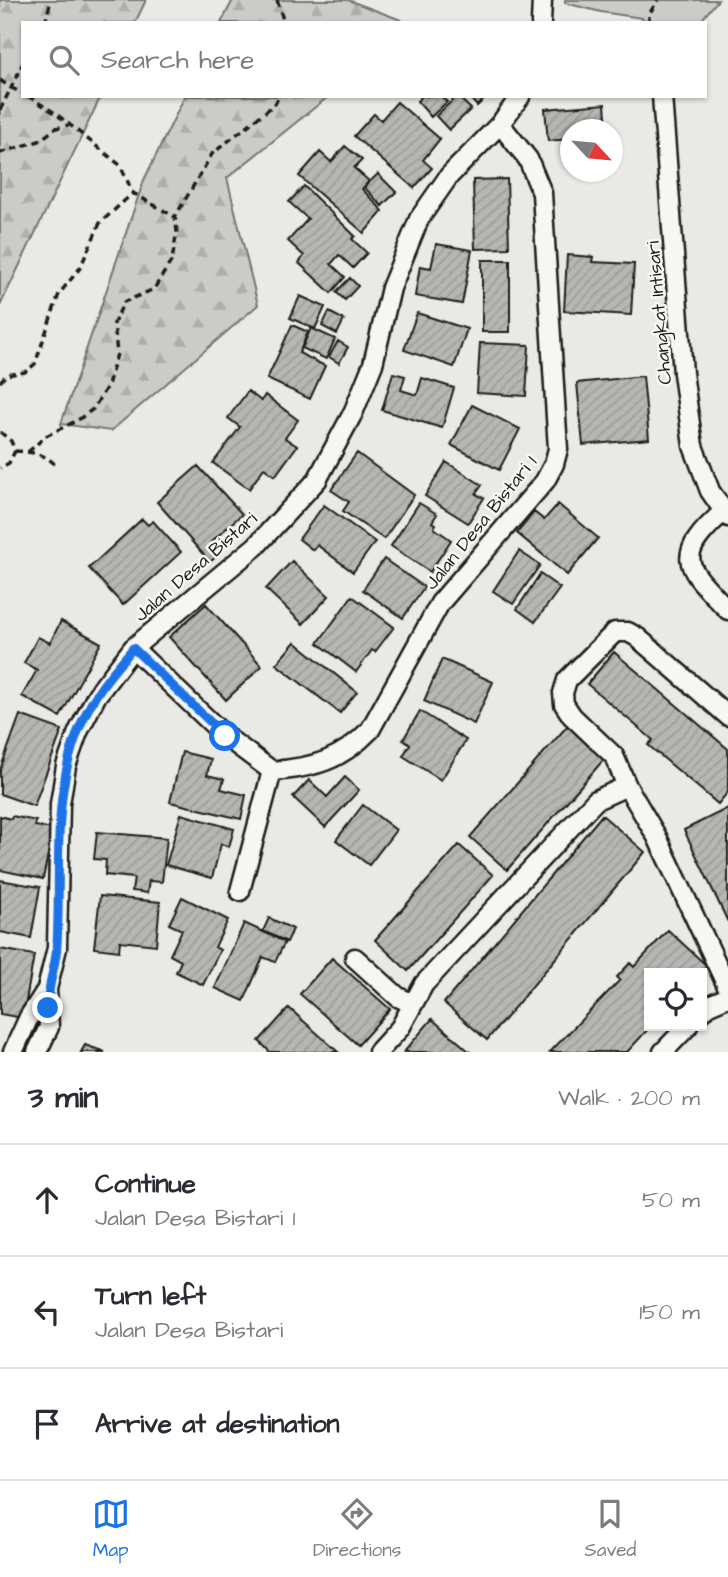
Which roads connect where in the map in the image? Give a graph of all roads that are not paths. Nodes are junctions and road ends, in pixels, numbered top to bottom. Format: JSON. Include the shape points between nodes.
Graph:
{"nodes":[{"id":1,"x":542,"y":0,"type":"edge"},
{"id":2,"x":541,"y":21,"type":"edge"},
{"id":3,"x":519,"y":98,"type":"edge"},
{"id":4,"x":662,"y":98,"type":"edge"},
{"id":5,"x":499,"y":124,"type":"junction"},
{"id":6,"x":725,"y":514,"type":"edge"},
{"id":7,"x":728,"y":610,"type":"edge"},
{"id":8,"x":133,"y":648,"type":"junction"},
{"id":9,"x":728,"y":716,"type":"edge"},
{"id":10,"x":272,"y":771,"type":"junction"},
{"id":11,"x":627,"y":786,"type":"junction"},
{"id":12,"x":240,"y":891,"type":"dead end"},
{"id":13,"x":355,"y":958,"type":"dead end"},
{"id":14,"x":728,"y":988,"type":"edge"},
{"id":15,"x":47,"y":989,"type":"junction"},
{"id":16,"x":728,"y":997,"type":"edge"},
{"id":17,"x":413,"y":1004,"type":"junction"},
{"id":18,"x":707,"y":1007,"type":"edge"},
{"id":19,"x":683,"y":1031,"type":"edge"},
{"id":20,"x":13,"y":1052,"type":"edge"},
{"id":21,"x":37,"y":1052,"type":"edge"},
{"id":22,"x":378,"y":1052,"type":"edge"},
{"id":23,"x":663,"y":1052,"type":"edge"}],
"edges":[{"from":1,"to":2,"type":"street"},
{"from":3,"to":5,"type":"street","name":"Jalan Desa Bistari"},
{"from":4,"to":6,"type":"street","name":"Changkat Intisari","via":[[683,373],[693,446],[710,491]]},
{"from":5,"to":8,"type":"street","name":"Jalan Desa Bistari","via":[[449,176],[419,219],[391,288],[373,364],[317,480],[256,546]]},
{"from":5,"to":10,"type":"street","name":"Jalan Desa Bistari 1","via":[[528,159],[542,193],[558,449],[554,464],[545,481],[440,603],[370,730],[354,747],[331,760]]},
{"from":6,"to":7,"type":"street","via":[[697,537],[690,563],[695,575]]},
{"from":8,"to":10,"type":"street","via":[[225,736]]},
{"from":8,"to":15,"type":"street","name":"Jalan Desa Bistari","via":[[97,695],[66,766],[60,804],[57,948]]},
{"from":9,"to":11,"type":"street","via":[[637,637],[615,632],[568,680],[563,692],[572,716],[614,756]]},
{"from":10,"to":12,"type":"street"},
{"from":11,"to":14,"type":"street","via":[[657,837]]},
{"from":11,"to":17,"type":"street","via":[[590,806],[424,984]]},
{"from":13,"to":17,"type":"street","via":[[398,997]]},
{"from":15,"to":20,"type":"street","name":"Jalan Desa Bistari"},
{"from":15,"to":21,"type":"street","name":"Jalan Desa Bistari","via":[[49,1027]]},
{"from":16,"to":18,"type":"street"},
{"from":17,"to":22,"type":"street","via":[[400,1028]]},
{"from":19,"to":23,"type":"street"}]}
